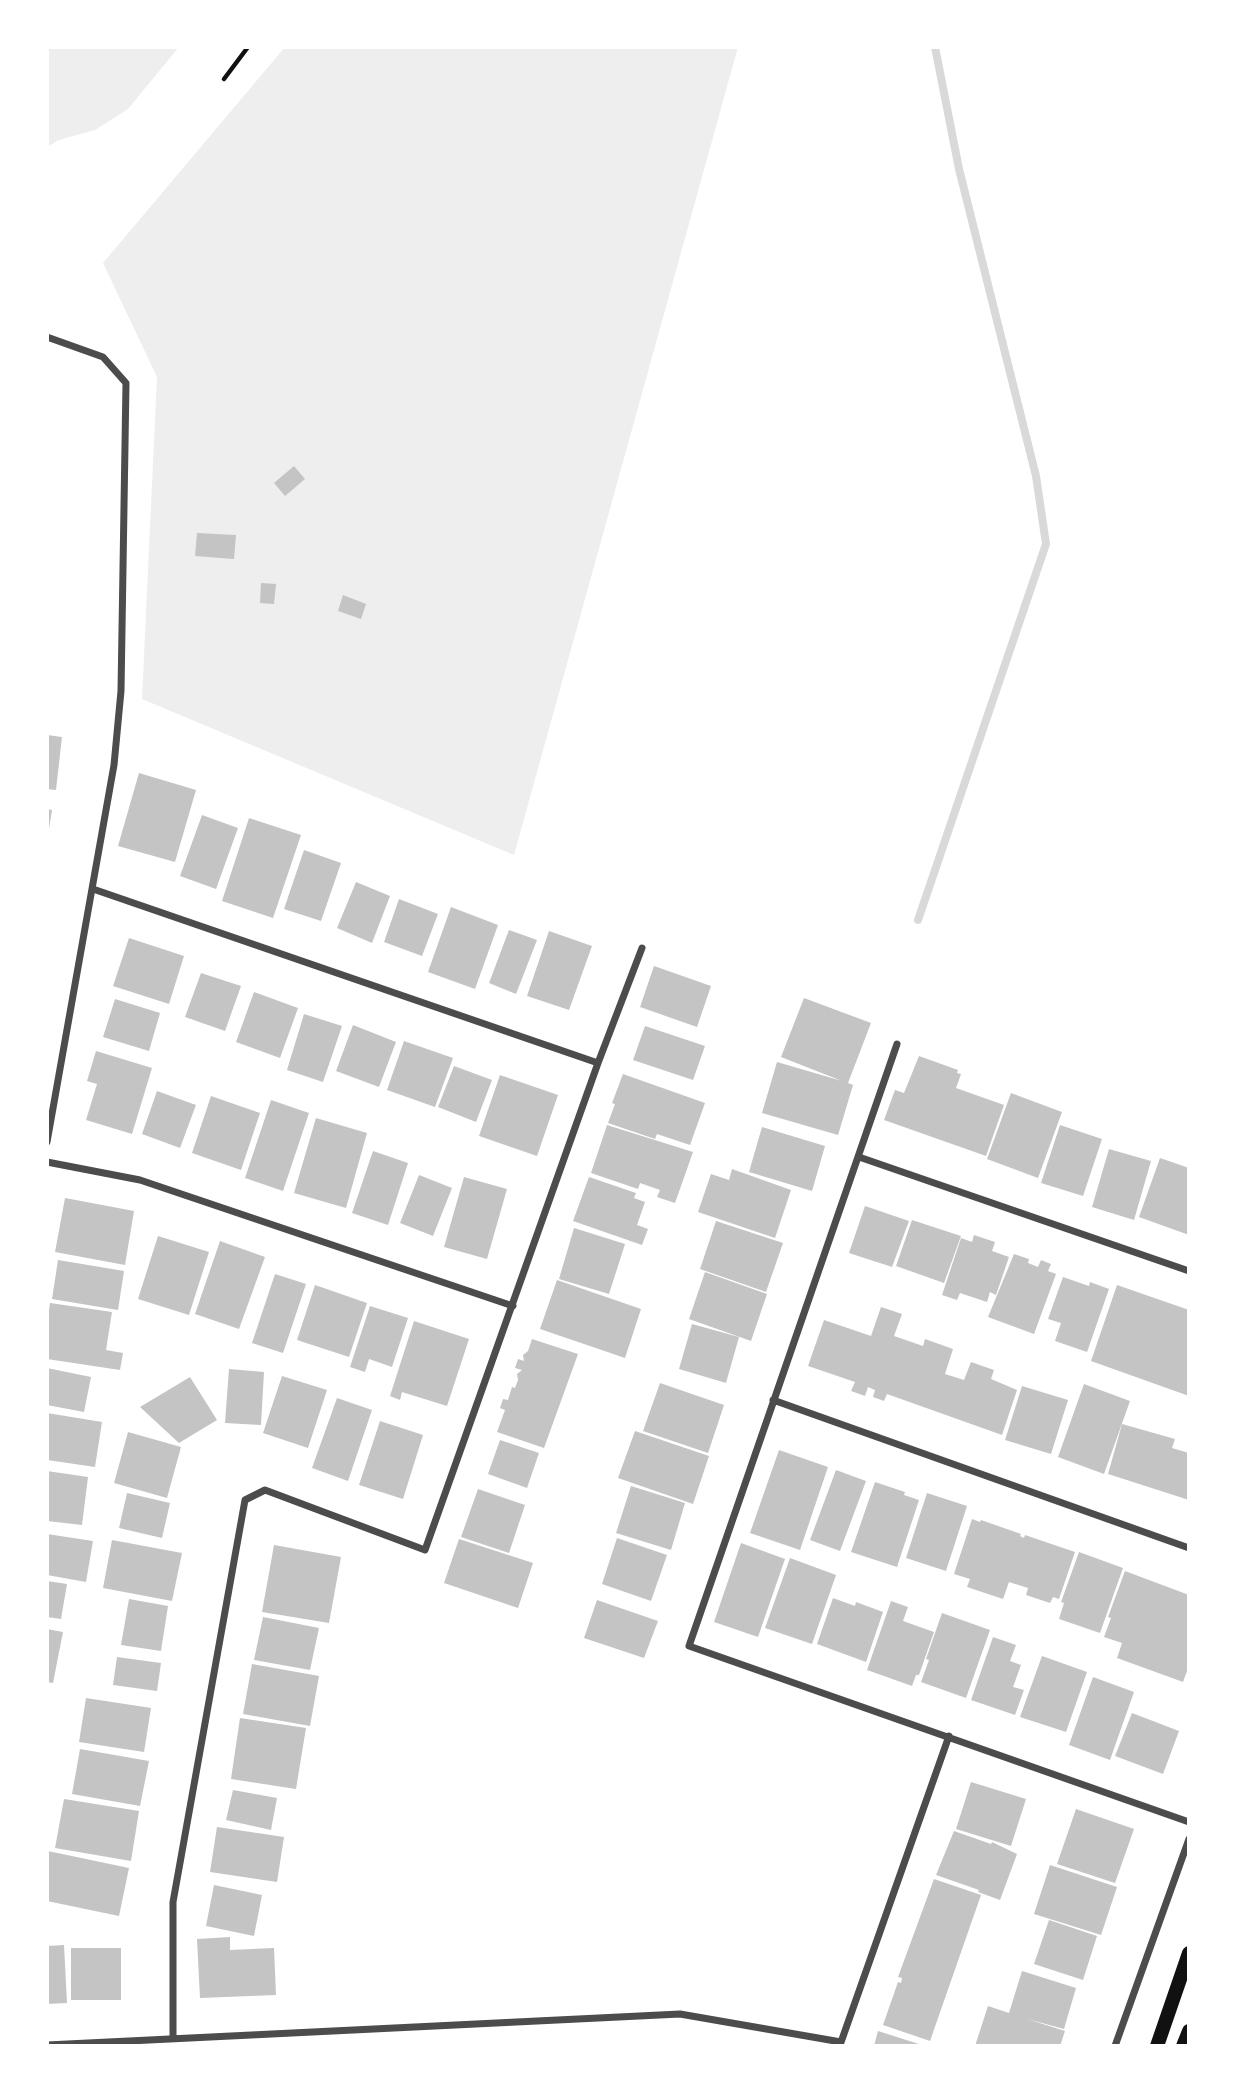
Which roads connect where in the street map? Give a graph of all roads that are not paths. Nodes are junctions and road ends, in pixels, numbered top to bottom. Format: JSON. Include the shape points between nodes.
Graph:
{"nodes":[{"id":1,"x":47,"y":337,"type":"edge"},
{"id":2,"x":93,"y":889,"type":"junction"},
{"id":3,"x":642,"y":948,"type":"dead end"},
{"id":4,"x":897,"y":1044,"type":"dead end"},
{"id":5,"x":597,"y":1063,"type":"junction"},
{"id":6,"x":47,"y":1142,"type":"edge"},
{"id":7,"x":859,"y":1157,"type":"junction"},
{"id":8,"x":47,"y":1162,"type":"edge"},
{"id":9,"x":1189,"y":1271,"type":"edge"},
{"id":10,"x":513,"y":1306,"type":"junction"},
{"id":11,"x":773,"y":1400,"type":"junction"},
{"id":12,"x":1189,"y":1548,"type":"edge"},
{"id":13,"x":949,"y":1736,"type":"junction"},
{"id":14,"x":1189,"y":1822,"type":"edge"},
{"id":15,"x":1189,"y":1839,"type":"edge"},
{"id":16,"x":1189,"y":1953,"type":"edge"},
{"id":17,"x":1189,"y":2031,"type":"edge"},
{"id":18,"x":173,"y":2038,"type":"junction"},
{"id":19,"x":841,"y":2044,"type":"edge"},
{"id":20,"x":47,"y":2045,"type":"edge"},
{"id":21,"x":1115,"y":2046,"type":"edge"},
{"id":22,"x":1157,"y":2046,"type":"edge"},
{"id":23,"x":1183,"y":2046,"type":"edge"}],
"edges":[{"from":1,"to":2,"type":"street","via":[[103,357],[126,383],[121,691]]},
{"from":2,"to":5,"type":"street"},
{"from":2,"to":6,"type":"street"},
{"from":3,"to":5,"type":"street"},
{"from":4,"to":7,"type":"street"},
{"from":5,"to":10,"type":"street"},
{"from":7,"to":9,"type":"street"},
{"from":7,"to":11,"type":"street"},
{"from":8,"to":10,"type":"street","via":[[140,1180]]},
{"from":10,"to":18,"type":"street","via":[[425,1550],[265,1490],[245,1500],[173,1902]]},
{"from":11,"to":12,"type":"street"},
{"from":11,"to":13,"type":"street","via":[[689,1646]]},
{"from":13,"to":14,"type":"street"},
{"from":13,"to":19,"type":"street"},
{"from":15,"to":21,"type":"street"},
{"from":16,"to":22,"type":"main road"},
{"from":17,"to":23,"type":"main road"},
{"from":18,"to":19,"type":"street","via":[[680,2014]]},
{"from":18,"to":20,"type":"street"}]}
